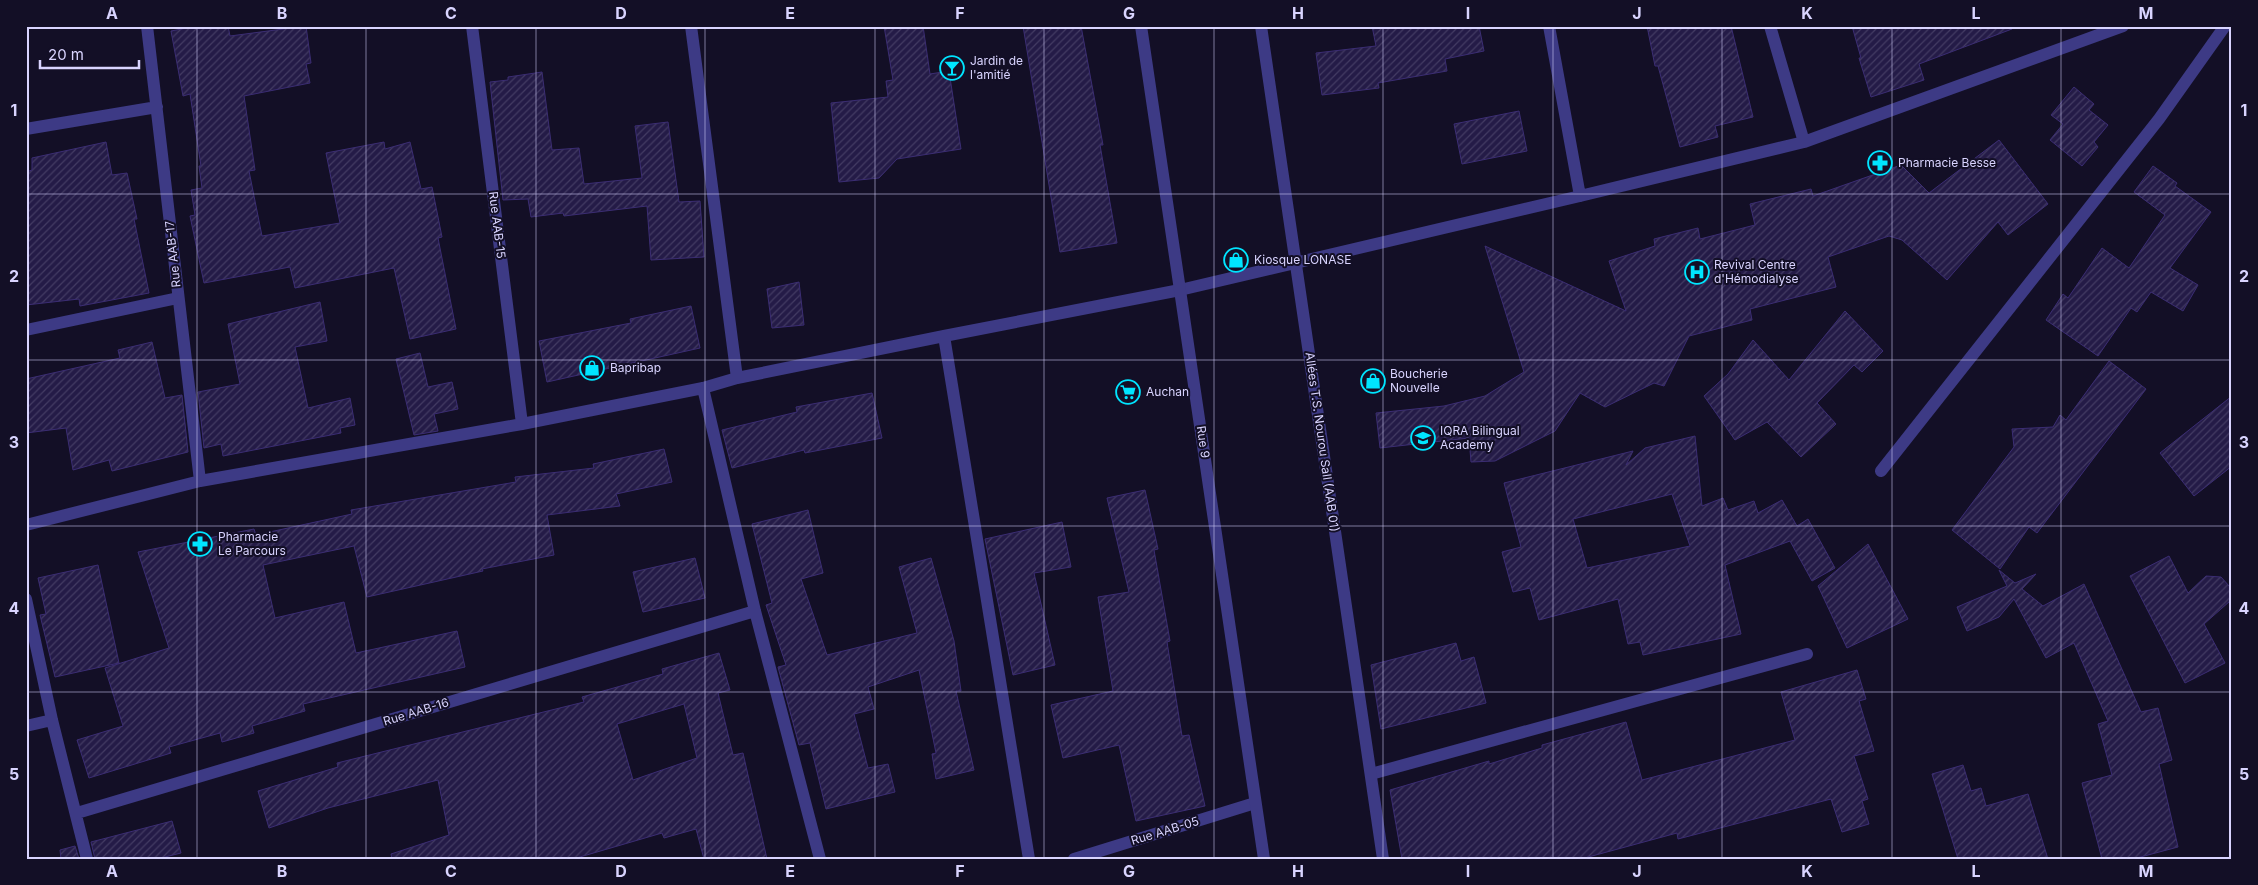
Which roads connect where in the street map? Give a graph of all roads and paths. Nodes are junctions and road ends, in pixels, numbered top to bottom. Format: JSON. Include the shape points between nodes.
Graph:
{"nodes":[{"id":1,"x":148,"y":26,"type":"edge"},
{"id":2,"x":472,"y":26,"type":"edge"},
{"id":3,"x":691,"y":26,"type":"edge"},
{"id":4,"x":1141,"y":26,"type":"edge"},
{"id":5,"x":1261,"y":26,"type":"edge"},
{"id":6,"x":1550,"y":26,"type":"edge"},
{"id":7,"x":1770,"y":26,"type":"edge"},
{"id":8,"x":2123,"y":26,"type":"edge"},
{"id":9,"x":2225,"y":26,"type":"edge"},
{"id":10,"x":156,"y":107,"type":"junction"},
{"id":11,"x":26,"y":129,"type":"edge"},
{"id":12,"x":1804,"y":142,"type":"junction"},
{"id":13,"x":1580,"y":196,"type":"junction"},
{"id":14,"x":1296,"y":263,"type":"junction"},
{"id":15,"x":1180,"y":290,"type":"junction"},
{"id":16,"x":178,"y":298,"type":"junction"},
{"id":17,"x":26,"y":330,"type":"edge"},
{"id":18,"x":944,"y":336,"type":"junction"},
{"id":19,"x":737,"y":378,"type":"junction"},
{"id":20,"x":703,"y":388,"type":"junction"},
{"id":21,"x":522,"y":424,"type":"junction"},
{"id":22,"x":1881,"y":471,"type":"dead end"},
{"id":23,"x":200,"y":481,"type":"junction"},
{"id":24,"x":26,"y":525,"type":"edge"},
{"id":25,"x":26,"y":599,"type":"edge"},
{"id":26,"x":755,"y":611,"type":"junction"},
{"id":27,"x":1807,"y":654,"type":"dead end"},
{"id":28,"x":52,"y":720,"type":"junction"},
{"id":29,"x":26,"y":726,"type":"edge"},
{"id":30,"x":1371,"y":774,"type":"junction"},
{"id":31,"x":1255,"y":803,"type":"junction"},
{"id":32,"x":78,"y":813,"type":"junction"},
{"id":33,"x":87,"y":859,"type":"edge"},
{"id":34,"x":820,"y":859,"type":"edge"},
{"id":35,"x":1029,"y":859,"type":"edge"},
{"id":36,"x":1074,"y":859,"type":"edge"},
{"id":37,"x":1264,"y":859,"type":"edge"},
{"id":38,"x":1383,"y":859,"type":"edge"}],
"edges":[{"from":1,"to":10,"type":"street","name":"Rue AAB-17"},
{"from":2,"to":21,"type":"street","name":"Rue AAB-15"},
{"from":3,"to":19,"type":"street"},
{"from":4,"to":15,"type":"street","name":"Rue 9"},
{"from":5,"to":14,"type":"street","name":"Allées T.S. Nourou Sall (AAB 01)"},
{"from":6,"to":13,"type":"street"},
{"from":7,"to":12,"type":"street"},
{"from":8,"to":12,"type":"street"},
{"from":9,"to":22,"type":"street","via":[[2159,119]]},
{"from":10,"to":11,"type":"street"},
{"from":10,"to":16,"type":"street","name":"Rue AAB-17"},
{"from":12,"to":13,"type":"street"},
{"from":13,"to":14,"type":"street"},
{"from":14,"to":15,"type":"street"},
{"from":14,"to":30,"type":"street","name":"Allées T.S. Nourou Sall (AAB 01)"},
{"from":15,"to":18,"type":"street"},
{"from":15,"to":31,"type":"street","name":"Rue 9"},
{"from":16,"to":17,"type":"street"},
{"from":16,"to":23,"type":"street","name":"Rue AAB-17"},
{"from":18,"to":19,"type":"street"},
{"from":18,"to":35,"type":"street"},
{"from":19,"to":20,"type":"street"},
{"from":20,"to":21,"type":"street"},
{"from":20,"to":26,"type":"street"},
{"from":21,"to":23,"type":"street"},
{"from":23,"to":24,"type":"street"},
{"from":25,"to":28,"type":"street"},
{"from":26,"to":32,"type":"street","name":"Rue AAB-16"},
{"from":26,"to":34,"type":"street"},
{"from":27,"to":30,"type":"street"},
{"from":28,"to":29,"type":"street"},
{"from":28,"to":32,"type":"street"},
{"from":30,"to":38,"type":"street","name":"Allées T.S. Nourou Sall (AAB 01)"},
{"from":31,"to":36,"type":"street","name":"Rue AAB-05"},
{"from":31,"to":37,"type":"street","name":"Rue 9"},
{"from":32,"to":33,"type":"street"}]}
